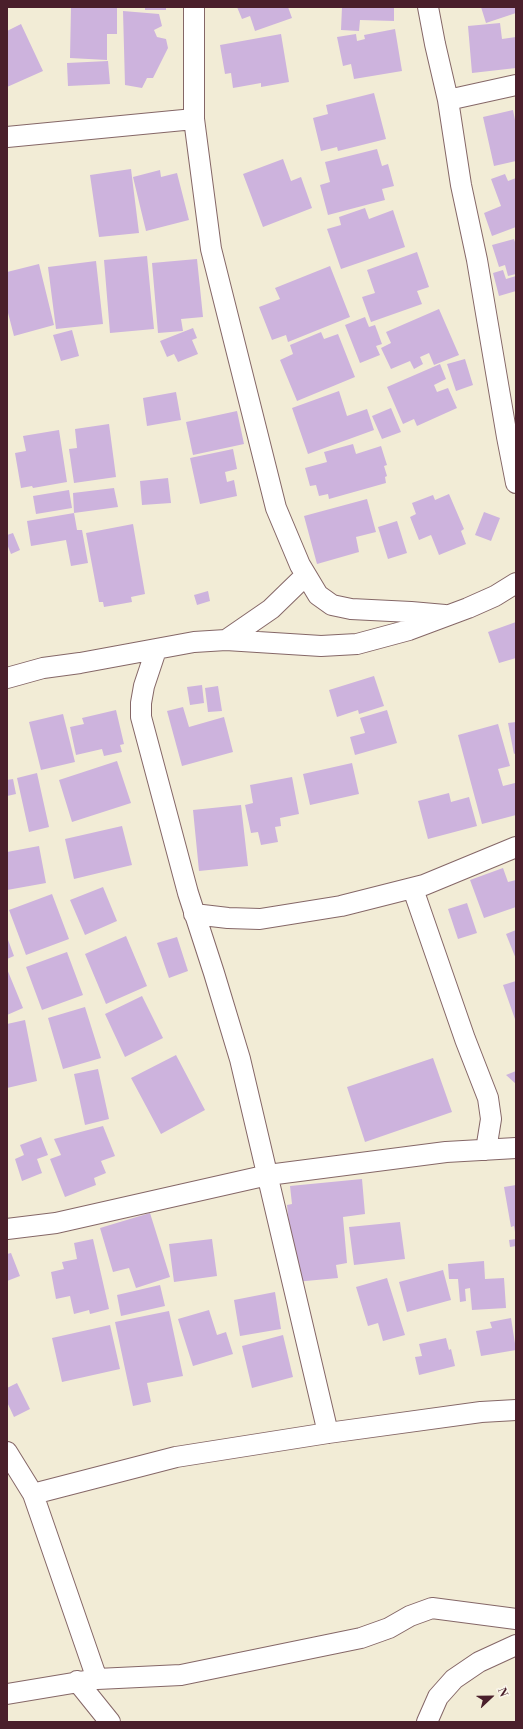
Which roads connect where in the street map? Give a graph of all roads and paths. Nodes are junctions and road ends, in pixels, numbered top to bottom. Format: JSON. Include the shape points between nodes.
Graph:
{"nodes":[{"id":1,"x":194,"y":7,"type":"edge"},
{"id":2,"x":428,"y":7,"type":"edge"},
{"id":3,"x":516,"y":85,"type":"edge"},
{"id":4,"x":448,"y":100,"type":"junction"},
{"id":5,"x":194,"y":118,"type":"junction"},
{"id":6,"x":7,"y":137,"type":"edge"},
{"id":7,"x":516,"y":483,"type":"edge"},
{"id":8,"x":306,"y":575,"type":"junction"},
{"id":9,"x":516,"y":583,"type":"edge"},
{"id":10,"x":445,"y":615,"type":"junction"},
{"id":11,"x":226,"y":640,"type":"junction"},
{"id":12,"x":156,"y":650,"type":"junction"},
{"id":13,"x":7,"y":678,"type":"edge"},
{"id":14,"x":516,"y":847,"type":"edge"},
{"id":15,"x":413,"y":889,"type":"junction"},
{"id":16,"x":194,"y":914,"type":"junction"},
{"id":17,"x":516,"y":1148,"type":"edge"},
{"id":18,"x":486,"y":1150,"type":"junction"},
{"id":19,"x":268,"y":1175,"type":"junction"},
{"id":20,"x":7,"y":1229,"type":"edge"},
{"id":21,"x":516,"y":1410,"type":"edge"},
{"id":22,"x":328,"y":1433,"type":"junction"},
{"id":23,"x":7,"y":1452,"type":"edge"},
{"id":24,"x":33,"y":1494,"type":"junction"},
{"id":25,"x":516,"y":1619,"type":"edge"},
{"id":26,"x":516,"y":1645,"type":"edge"},
{"id":27,"x":97,"y":1679,"type":"junction"},
{"id":28,"x":77,"y":1682,"type":"junction"},
{"id":29,"x":7,"y":1694,"type":"edge"},
{"id":30,"x":110,"y":1722,"type":"edge"},
{"id":31,"x":427,"y":1722,"type":"edge"}],
"edges":[{"from":1,"to":5,"type":"street"},
{"from":2,"to":4,"type":"street"},
{"from":3,"to":4,"type":"street"},
{"from":4,"to":7,"type":"street","via":[[461,185],[477,260]]},
{"from":5,"to":6,"type":"street"},
{"from":5,"to":8,"type":"street","via":[[211,249],[276,508]]},
{"from":8,"to":10,"type":"street","via":[[318,595],[332,605],[351,609]]},
{"from":8,"to":11,"type":"street","via":[[270,609]]},
{"from":9,"to":10,"type":"street","via":[[495,596]]},
{"from":10,"to":11,"type":"street","via":[[409,630],[357,644],[321,646]]},
{"from":11,"to":12,"type":"street","via":[[194,642]]},
{"from":12,"to":13,"type":"street","via":[[43,668]]},
{"from":12,"to":16,"type":"street","via":[[144,686],[141,717]]},
{"from":14,"to":15,"type":"street"},
{"from":15,"to":16,"type":"street","via":[[341,906],[260,919]]},
{"from":15,"to":18,"type":"street","via":[[488,1098],[491,1119]]},
{"from":16,"to":19,"type":"street","via":[[240,1059]]},
{"from":17,"to":18,"type":"street"},
{"from":18,"to":19,"type":"street","via":[[446,1152]]},
{"from":19,"to":20,"type":"street","via":[[56,1223]]},
{"from":19,"to":22,"type":"street"},
{"from":21,"to":22,"type":"street","via":[[481,1412]]},
{"from":22,"to":24,"type":"street","via":[[176,1457]]},
{"from":23,"to":24,"type":"street"},
{"from":24,"to":27,"type":"street"},
{"from":25,"to":27,"type":"street","via":[[432,1608],[361,1638],[182,1675]]},
{"from":26,"to":31,"type":"street","via":[[479,1662],[454,1679],[438,1697]]},
{"from":27,"to":28,"type":"street"},
{"from":28,"to":29,"type":"street"},
{"from":28,"to":30,"type":"street"}]}
